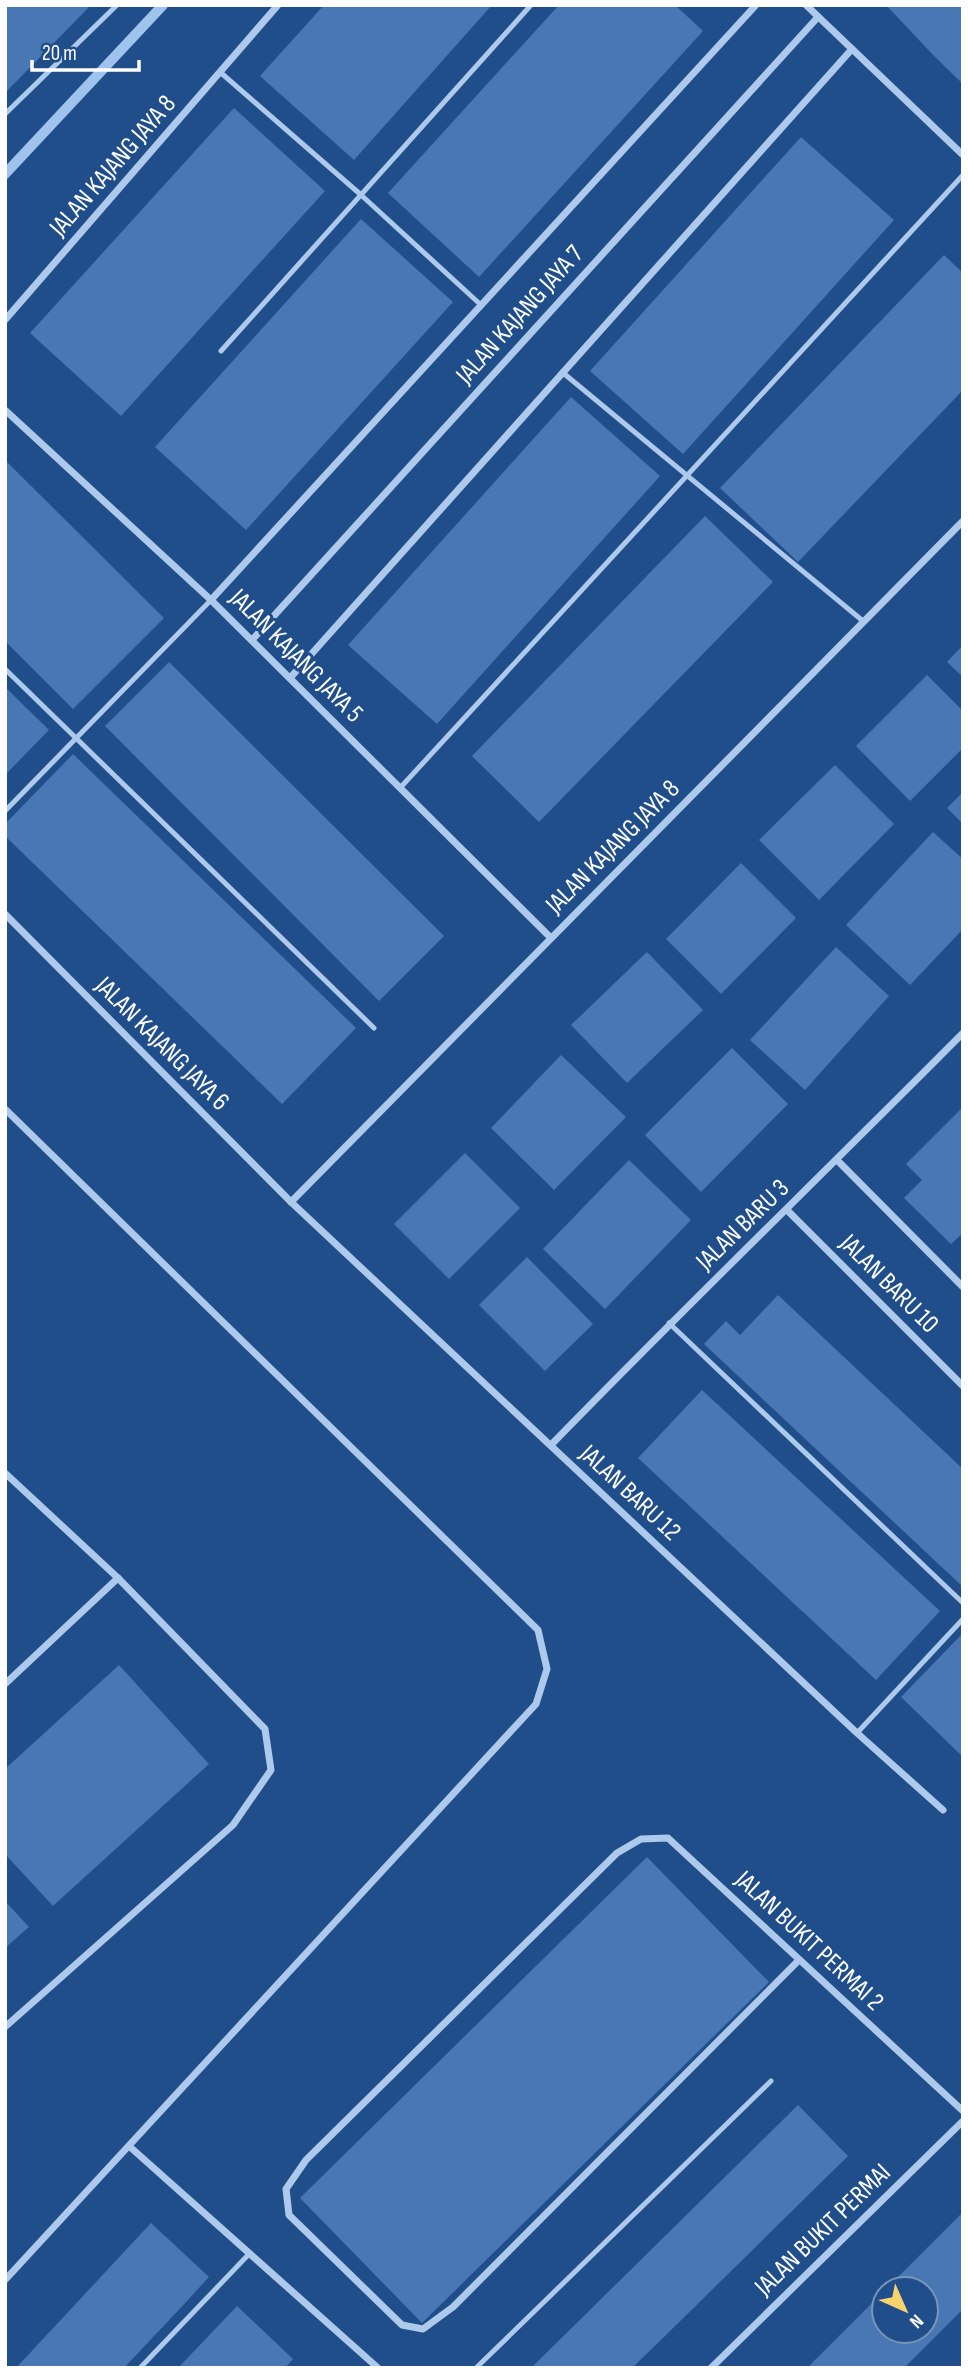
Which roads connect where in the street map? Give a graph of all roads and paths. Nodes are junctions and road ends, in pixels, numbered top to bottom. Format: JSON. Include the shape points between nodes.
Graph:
{"nodes":[{"id":1,"x":117,"y":5,"type":"edge"},
{"id":2,"x":278,"y":5,"type":"edge"},
{"id":3,"x":531,"y":5,"type":"edge"},
{"id":4,"x":755,"y":5,"type":"edge"},
{"id":5,"x":806,"y":5,"type":"edge"},
{"id":6,"x":818,"y":17,"type":"junction"},
{"id":7,"x":852,"y":49,"type":"junction"},
{"id":8,"x":220,"y":72,"type":"junction"},
{"id":9,"x":5,"y":114,"type":"edge"},
{"id":10,"x":963,"y":155,"type":"edge"},
{"id":11,"x":963,"y":175,"type":"edge"},
{"id":12,"x":360,"y":194,"type":"junction"},
{"id":13,"x":481,"y":305,"type":"junction"},
{"id":14,"x":5,"y":320,"type":"edge"},
{"id":15,"x":221,"y":351,"type":"dead end"},
{"id":16,"x":562,"y":372,"type":"junction"},
{"id":17,"x":5,"y":410,"type":"edge"},
{"id":18,"x":687,"y":475,"type":"junction"},
{"id":19,"x":963,"y":521,"type":"edge"},
{"id":20,"x":211,"y":600,"type":"junction"},
{"id":21,"x":863,"y":621,"type":"junction"},
{"id":22,"x":252,"y":640,"type":"junction"},
{"id":23,"x":5,"y":669,"type":"edge"},
{"id":24,"x":290,"y":678,"type":"junction"},
{"id":25,"x":76,"y":738,"type":"junction"},
{"id":26,"x":400,"y":788,"type":"junction"},
{"id":27,"x":5,"y":811,"type":"edge"},
{"id":28,"x":5,"y":914,"type":"edge"},
{"id":29,"x":551,"y":937,"type":"junction"},
{"id":30,"x":374,"y":1028,"type":"dead end"},
{"id":31,"x":963,"y":1033,"type":"edge"},
{"id":32,"x":5,"y":1109,"type":"edge"},
{"id":33,"x":837,"y":1160,"type":"junction"},
{"id":34,"x":291,"y":1202,"type":"junction"},
{"id":35,"x":787,"y":1210,"type":"junction"},
{"id":36,"x":963,"y":1287,"type":"edge"},
{"id":37,"x":669,"y":1323,"type":"junction"},
{"id":38,"x":963,"y":1386,"type":"edge"},
{"id":39,"x":551,"y":1445,"type":"junction"},
{"id":40,"x":5,"y":1473,"type":"edge"},
{"id":41,"x":118,"y":1578,"type":"junction"},
{"id":42,"x":963,"y":1603,"type":"edge"},
{"id":43,"x":963,"y":1619,"type":"edge"},
{"id":44,"x":5,"y":1684,"type":"edge"},
{"id":45,"x":857,"y":1733,"type":"junction"},
{"id":46,"x":943,"y":1810,"type":"dead end"},
{"id":47,"x":799,"y":1960,"type":"junction"},
{"id":48,"x":5,"y":2027,"type":"edge"},
{"id":49,"x":771,"y":2081,"type":"dead end"},
{"id":50,"x":963,"y":2110,"type":"edge"},
{"id":51,"x":963,"y":2121,"type":"edge"},
{"id":52,"x":129,"y":2146,"type":"junction"},
{"id":53,"x":250,"y":2253,"type":"junction"},
{"id":54,"x":5,"y":2280,"type":"edge"},
{"id":55,"x":376,"y":2367,"type":"edge"},
{"id":56,"x":140,"y":2368,"type":"edge"},
{"id":57,"x":476,"y":2368,"type":"edge"},
{"id":58,"x":711,"y":2368,"type":"edge"}],
"edges":[{"from":1,"to":9,"type":"lane"},
{"from":2,"to":8,"type":"street","name":"JALAN KAJANG JAYA 8"},
{"from":3,"to":12,"type":"lane"},
{"from":4,"to":13,"type":"street"},
{"from":5,"to":6,"type":"street"},
{"from":6,"to":7,"type":"street"},
{"from":6,"to":22,"type":"street","name":"JALAN KAJANG JAYA 7"},
{"from":7,"to":10,"type":"street"},
{"from":7,"to":16,"type":"street"},
{"from":8,"to":12,"type":"lane"},
{"from":8,"to":14,"type":"street","name":"JALAN KAJANG JAYA 8"},
{"from":11,"to":18,"type":"lane"},
{"from":12,"to":13,"type":"lane"},
{"from":12,"to":15,"type":"lane"},
{"from":13,"to":20,"type":"street"},
{"from":16,"to":18,"type":"lane"},
{"from":16,"to":24,"type":"street"},
{"from":17,"to":20,"type":"street","name":"JALAN KAJANG JAYA 5"},
{"from":18,"to":21,"type":"lane"},
{"from":18,"to":26,"type":"lane"},
{"from":19,"to":21,"type":"street","name":"JALAN KAJANG JAYA 8"},
{"from":20,"to":22,"type":"street","name":"JALAN KAJANG JAYA 5"},
{"from":20,"to":25,"type":"lane"},
{"from":21,"to":29,"type":"street","name":"JALAN KAJANG JAYA 8"},
{"from":22,"to":24,"type":"street","name":"JALAN KAJANG JAYA 5"},
{"from":23,"to":25,"type":"lane"},
{"from":24,"to":26,"type":"street","name":"JALAN KAJANG JAYA 5"},
{"from":25,"to":27,"type":"lane"},
{"from":25,"to":30,"type":"lane"},
{"from":26,"to":29,"type":"street","name":"JALAN KAJANG JAYA 5"},
{"from":28,"to":34,"type":"street","name":"JALAN KAJANG JAYA 6"},
{"from":29,"to":34,"type":"street","name":"JALAN KAJANG JAYA 8"},
{"from":31,"to":33,"type":"street","name":"JALAN BARU 3"},
{"from":32,"to":52,"type":"street","via":[[538,1630],[547,1669],[536,1704]]},
{"from":33,"to":35,"type":"street","name":"JALAN BARU 3"},
{"from":33,"to":36,"type":"street"},
{"from":34,"to":39,"type":"street","name":"JALAN BARU 12"},
{"from":35,"to":37,"type":"street","name":"JALAN BARU 3"},
{"from":35,"to":38,"type":"street","name":"JALAN BARU 10"},
{"from":37,"to":39,"type":"street","name":"JALAN BARU 3"},
{"from":37,"to":42,"type":"lane"},
{"from":39,"to":45,"type":"street","name":"JALAN BARU 12"},
{"from":40,"to":41,"type":"street"},
{"from":41,"to":44,"type":"street"},
{"from":41,"to":48,"type":"street","via":[[265,1729],[271,1770],[233,1825]]},
{"from":43,"to":45,"type":"lane"},
{"from":45,"to":46,"type":"street","name":"JALAN BARU 12"},
{"from":47,"to":47,"type":"street","name":"JALAN BUKIT PERMAI 2","via":[[453,2307],[423,2329],[402,2325],[289,2215],[286,2189],[306,2160],[617,1853],[641,1839],[668,1838]]},
{"from":47,"to":50,"type":"street","name":"JALAN BUKIT PERMAI 2"},
{"from":49,"to":57,"type":"lane"},
{"from":51,"to":58,"type":"street","name":"JALAN BUKIT PERMAI"},
{"from":52,"to":53,"type":"street"},
{"from":52,"to":54,"type":"street"},
{"from":53,"to":55,"type":"street"},
{"from":53,"to":56,"type":"lane"}]}
